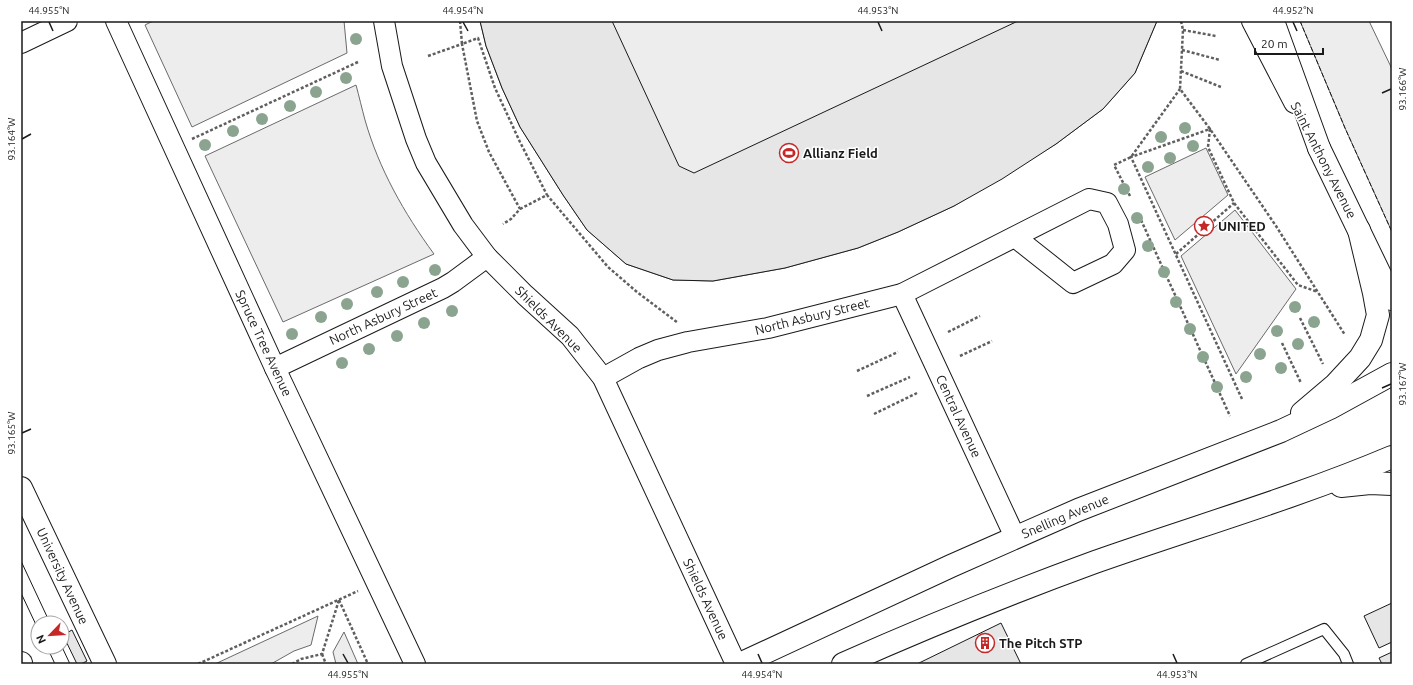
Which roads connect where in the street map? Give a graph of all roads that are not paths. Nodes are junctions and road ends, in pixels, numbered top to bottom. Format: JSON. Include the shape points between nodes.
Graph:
{"nodes":[{"id":1,"x":67,"y":21,"type":"edge"},
{"id":2,"x":116,"y":21,"type":"edge"},
{"id":3,"x":384,"y":21,"type":"edge"},
{"id":4,"x":1253,"y":21,"type":"edge"},
{"id":5,"x":1273,"y":21,"type":"edge"},
{"id":6,"x":21,"y":43,"type":"edge"},
{"id":7,"x":1320,"y":148,"type":"junction"},
{"id":8,"x":1359,"y":230,"type":"junction"},
{"id":9,"x":1015,"y":237,"type":"junction"},
{"id":10,"x":487,"y":257,"type":"junction"},
{"id":11,"x":902,"y":294,"type":"junction"},
{"id":12,"x":1392,"y":299,"type":"edge"},
{"id":13,"x":274,"y":368,"type":"junction"},
{"id":14,"x":1392,"y":374,"type":"edge"},
{"id":15,"x":603,"y":378,"type":"junction"},
{"id":16,"x":1281,"y":431,"type":"junction"},
{"id":17,"x":1392,"y":457,"type":"edge"},
{"id":18,"x":1392,"y":484,"type":"edge"},
{"id":19,"x":21,"y":488,"type":"edge"},
{"id":20,"x":1312,"y":489,"type":"junction"},
{"id":21,"x":1015,"y":537,"type":"junction"},
{"id":22,"x":105,"y":664,"type":"edge"},
{"id":23,"x":415,"y":664,"type":"edge"},
{"id":24,"x":736,"y":664,"type":"edge"},
{"id":25,"x":740,"y":664,"type":"edge"},
{"id":26,"x":843,"y":664,"type":"edge"},
{"id":27,"x":1246,"y":664,"type":"edge"},
{"id":28,"x":1348,"y":664,"type":"edge"}],
"edges":[{"from":1,"to":6,"type":"street"},
{"from":2,"to":13,"type":"street","name":"Spruce Tree Avenue"},
{"from":3,"to":10,"type":"street","name":"Shields Avenue","via":[[392,66],[426,163],[463,225]]},
{"from":4,"to":7,"type":"main road","name":"Saint Anthony Avenue"},
{"from":5,"to":7,"type":"main road"},
{"from":7,"to":8,"type":"main road","name":"Saint Anthony Avenue"},
{"from":8,"to":12,"type":"main road","name":"Saint Anthony Avenue"},
{"from":8,"to":16,"type":"main road","via":[[1378,315],[1371,340],[1360,358],[1335,385]]},
{"from":9,"to":9,"type":"street","name":"North Asbury Street","via":[[1073,283],[1113,264],[1125,250],[1118,224],[1107,202],[1089,199]]},
{"from":9,"to":11,"type":"street","name":"North Asbury Street"},
{"from":10,"to":13,"type":"street","name":"North Asbury Street","via":[[443,288]]},
{"from":10,"to":15,"type":"street","name":"Shields Avenue","via":[[570,336]]},
{"from":11,"to":15,"type":"street","name":"North Asbury Street","via":[[768,328],[672,346],[639,358]]},
{"from":11,"to":21,"type":"street","name":"Central Avenue"},
{"from":13,"to":23,"type":"street","name":"Spruce Tree Avenue"},
{"from":14,"to":16,"type":"main road","name":"Snelling Avenue"},
{"from":15,"to":24,"type":"street","name":"Shields Avenue"},
{"from":16,"to":21,"type":"main road","name":"Snelling Avenue"},
{"from":17,"to":20,"type":"main road"},
{"from":18,"to":20,"type":"main road","via":[[1370,483]]},
{"from":19,"to":22,"type":"main road","name":"University Avenue"},
{"from":20,"to":26,"type":"main road","via":[[1038,583]]},
{"from":21,"to":25,"type":"main road","name":"Snelling Avenue"},
{"from":27,"to":28,"type":"lane","via":[[1324,629],[1344,654]]}]}
